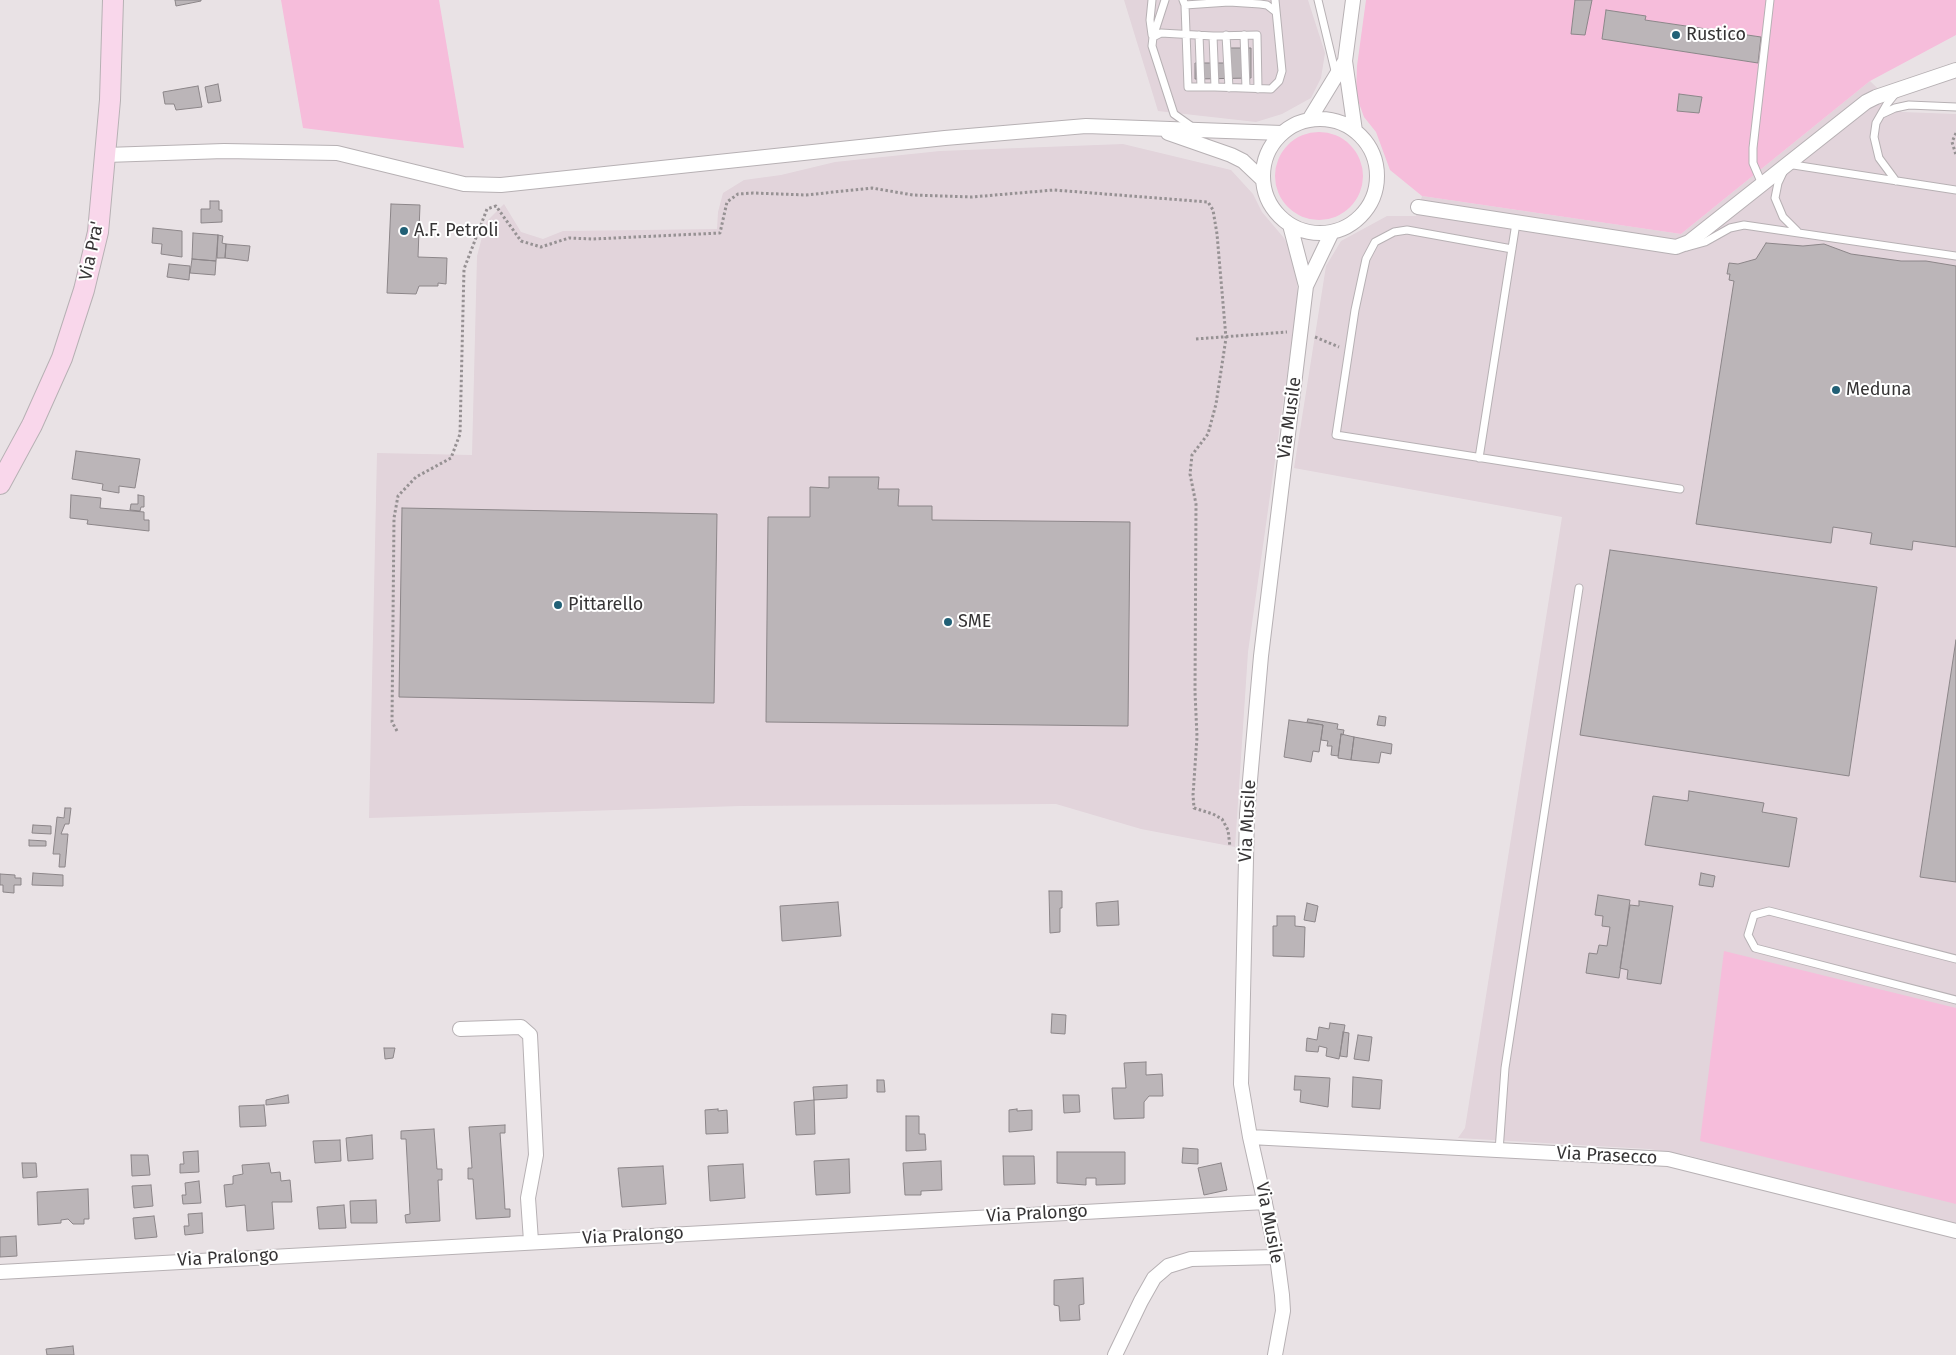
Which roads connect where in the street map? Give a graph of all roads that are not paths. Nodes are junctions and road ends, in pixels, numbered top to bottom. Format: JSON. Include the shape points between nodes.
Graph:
{"nodes":[{"id":1,"x":114,"y":0,"type":"edge"},
{"id":2,"x":1152,"y":0,"type":"edge"},
{"id":3,"x":1165,"y":0,"type":"edge"},
{"id":4,"x":1275,"y":0,"type":"edge"},
{"id":5,"x":1318,"y":0,"type":"edge"},
{"id":6,"x":1353,"y":0,"type":"edge"},
{"id":7,"x":1770,"y":0,"type":"edge"},
{"id":8,"x":1184,"y":2,"type":"edge"},
{"id":9,"x":1251,"y":2,"type":"edge"},
{"id":10,"x":1276,"y":12,"type":"junction"},
{"id":11,"x":1186,"y":35,"type":"junction"},
{"id":12,"x":1199,"y":35,"type":"junction"},
{"id":13,"x":1226,"y":35,"type":"junction"},
{"id":14,"x":1244,"y":35,"type":"junction"},
{"id":15,"x":1213,"y":36,"type":"junction"},
{"id":16,"x":1153,"y":37,"type":"junction"},
{"id":17,"x":1345,"y":61,"type":"junction"},
{"id":18,"x":1956,"y":70,"type":"edge"},
{"id":19,"x":1336,"y":75,"type":"junction"},
{"id":20,"x":1201,"y":87,"type":"junction"},
{"id":21,"x":1215,"y":87,"type":"junction"},
{"id":22,"x":1229,"y":88,"type":"junction"},
{"id":23,"x":1246,"y":88,"type":"junction"},
{"id":24,"x":1258,"y":88,"type":"junction"},
{"id":25,"x":1903,"y":89,"type":"junction"},
{"id":26,"x":1956,"y":107,"type":"edge"},
{"id":27,"x":1879,"y":118,"type":"junction"},
{"id":28,"x":1309,"y":120,"type":"junction"},
{"id":29,"x":1163,"y":130,"type":"junction"},
{"id":30,"x":1201,"y":130,"type":"junction"},
{"id":31,"x":1355,"y":131,"type":"junction"},
{"id":32,"x":1282,"y":133,"type":"junction"},
{"id":33,"x":106,"y":156,"type":"junction"},
{"id":34,"x":1787,"y":164,"type":"junction"},
{"id":35,"x":1262,"y":179,"type":"junction"},
{"id":36,"x":1896,"y":181,"type":"junction"},
{"id":37,"x":1762,"y":184,"type":"junction"},
{"id":38,"x":1956,"y":190,"type":"edge"},
{"id":39,"x":1418,"y":207,"type":"dead end"},
{"id":40,"x":1516,"y":223,"type":"junction"},
{"id":41,"x":1290,"y":225,"type":"junction"},
{"id":42,"x":1797,"y":231,"type":"junction"},
{"id":43,"x":1332,"y":232,"type":"junction"},
{"id":44,"x":1676,"y":247,"type":"junction"},
{"id":45,"x":1512,"y":249,"type":"junction"},
{"id":46,"x":1956,"y":256,"type":"edge"},
{"id":47,"x":1306,"y":286,"type":"junction"},
{"id":48,"x":1479,"y":458,"type":"junction"},
{"id":49,"x":0,"y":484,"type":"edge"},
{"id":50,"x":1680,"y":489,"type":"dead end"},
{"id":51,"x":1579,"y":588,"type":"dead end"},
{"id":52,"x":1956,"y":959,"type":"edge"},
{"id":53,"x":1956,"y":1000,"type":"edge"},
{"id":54,"x":460,"y":1029,"type":"dead end"},
{"id":55,"x":1250,"y":1137,"type":"junction"},
{"id":56,"x":1499,"y":1151,"type":"junction"},
{"id":57,"x":1265,"y":1202,"type":"junction"},
{"id":58,"x":1956,"y":1231,"type":"edge"},
{"id":59,"x":531,"y":1241,"type":"junction"},
{"id":60,"x":1277,"y":1257,"type":"junction"},
{"id":61,"x":0,"y":1272,"type":"edge"},
{"id":62,"x":1116,"y":1355,"type":"edge"},
{"id":63,"x":1275,"y":1355,"type":"edge"}],
"edges":[{"from":1,"to":33,"type":"street","name":"Via Pra'"},
{"from":2,"to":16,"type":"lane","via":[[1150,20]]},
{"from":3,"to":16,"type":"lane"},
{"from":4,"to":10,"type":"lane"},
{"from":5,"to":19,"type":"lane"},
{"from":6,"to":17,"type":"street"},
{"from":7,"to":37,"type":"lane","via":[[1753,148],[1753,163]]},
{"from":8,"to":9,"type":"lane"},
{"from":8,"to":11,"type":"lane"},
{"from":9,"to":10,"type":"lane","via":[[1267,5]]},
{"from":10,"to":24,"type":"lane","via":[[1282,71],[1279,81],[1271,89]]},
{"from":11,"to":12,"type":"lane"},
{"from":11,"to":16,"type":"lane","via":[[1161,33]]},
{"from":11,"to":20,"type":"lane","via":[[1188,87]]},
{"from":12,"to":15,"type":"lane"},
{"from":12,"to":20,"type":"lane"},
{"from":13,"to":14,"type":"lane"},
{"from":13,"to":15,"type":"lane"},
{"from":13,"to":22,"type":"lane"},
{"from":14,"to":23,"type":"lane"},
{"from":14,"to":24,"type":"lane","via":[[1257,35]]},
{"from":15,"to":21,"type":"lane"},
{"from":16,"to":30,"type":"lane","via":[[1152,46],[1174,114],[1184,123]]},
{"from":17,"to":19,"type":"street"},
{"from":17,"to":31,"type":"street"},
{"from":18,"to":25,"type":"street"},
{"from":19,"to":28,"type":"street"},
{"from":20,"to":21,"type":"lane"},
{"from":21,"to":22,"type":"lane"},
{"from":22,"to":23,"type":"lane"},
{"from":23,"to":24,"type":"lane"},
{"from":25,"to":27,"type":"lane","via":[[1890,98]]},
{"from":25,"to":34,"type":"street","via":[[1866,102]]},
{"from":26,"to":27,"type":"lane","via":[[1902,106],[1883,113]]},
{"from":27,"to":36,"type":"lane","via":[[1874,137],[1877,151],[1883,166]]},
{"from":28,"to":31,"type":"street","via":[[1333,120]]},
{"from":28,"to":32,"type":"street"},
{"from":29,"to":30,"type":"street"},
{"from":29,"to":33,"type":"street","via":[[1105,125],[1064,128],[501,185],[464,184],[337,153],[224,151]]},
{"from":29,"to":35,"type":"street","via":[[1231,155],[1243,161]]},
{"from":30,"to":32,"type":"street"},
{"from":31,"to":43,"type":"street","via":[[1372,153],[1376,186],[1373,198],[1362,214],[1346,227]]},
{"from":32,"to":35,"type":"street","via":[[1266,154]]},
{"from":33,"to":49,"type":"street","name":"Via Pra'","via":[[98,232],[84,290],[58,366]]},
{"from":34,"to":36,"type":"lane"},
{"from":34,"to":37,"type":"street"},
{"from":34,"to":42,"type":"lane","via":[[1775,198],[1783,216]]},
{"from":35,"to":41,"type":"street","via":[[1272,208]]},
{"from":36,"to":38,"type":"lane"},
{"from":37,"to":44,"type":"street","via":[[1689,242]]},
{"from":39,"to":40,"type":"street"},
{"from":40,"to":44,"type":"street"},
{"from":40,"to":45,"type":"lane"},
{"from":41,"to":43,"type":"street","via":[[1306,232]]},
{"from":41,"to":47,"type":"street"},
{"from":42,"to":44,"type":"lane","via":[[1737,226],[1705,242]]},
{"from":42,"to":46,"type":"lane"},
{"from":43,"to":47,"type":"street"},
{"from":45,"to":48,"type":"lane"},
{"from":45,"to":48,"type":"lane","via":[[1400,231],[1375,242],[1364,268],[1349,351],[1336,435]]},
{"from":47,"to":55,"type":"street","name":"Via Musile","via":[[1261,656],[1247,814],[1241,1084]]},
{"from":48,"to":50,"type":"lane"},
{"from":51,"to":56,"type":"lane","via":[[1505,1068]]},
{"from":52,"to":53,"type":"lane","via":[[1769,911],[1754,915],[1748,935],[1755,948]]},
{"from":54,"to":59,"type":"street","via":[[515,1027],[530,1035],[536,1156],[528,1198]]},
{"from":55,"to":56,"type":"street","name":"Via Prasecco"},
{"from":55,"to":57,"type":"street","name":"Via Musile"},
{"from":56,"to":58,"type":"street","name":"Via Prasecco","via":[[1668,1160]]},
{"from":57,"to":59,"type":"street","name":"Via Pralongo"},
{"from":57,"to":60,"type":"street","name":"Via Musile"},
{"from":59,"to":61,"type":"street","name":"Via Pralongo"},
{"from":60,"to":62,"type":"street","via":[[1191,1260],[1168,1266],[1154,1278]]},
{"from":60,"to":63,"type":"street","name":"Via Musile","via":[[1283,1311]]}]}
